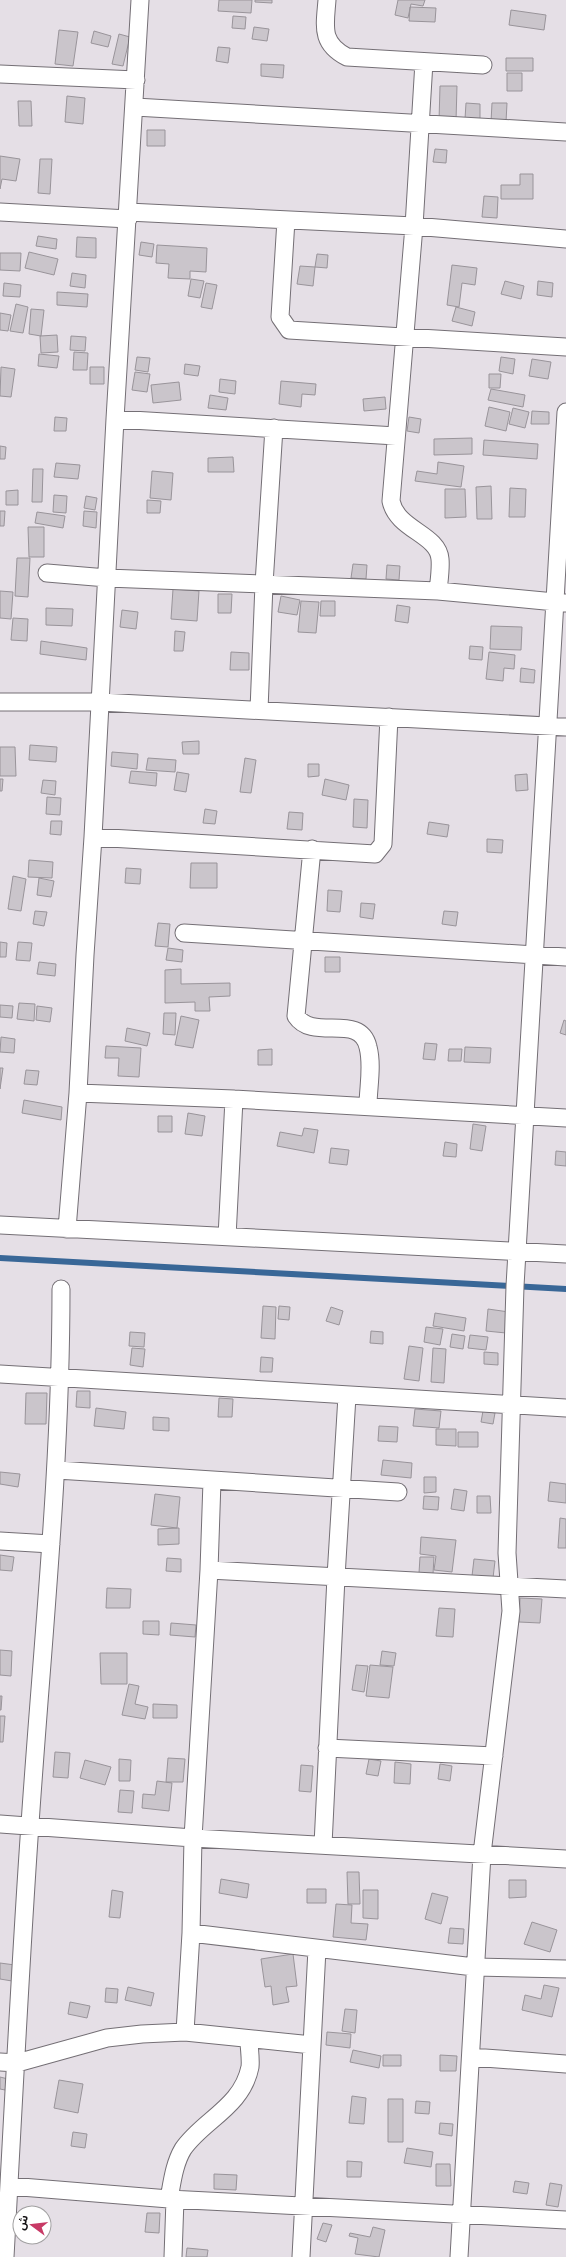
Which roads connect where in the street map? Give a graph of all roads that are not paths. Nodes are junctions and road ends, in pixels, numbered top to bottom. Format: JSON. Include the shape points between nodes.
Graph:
{"nodes":[{"id":1,"x":140,"y":0,"type":"edge"},
{"id":2,"x":327,"y":0,"type":"edge"},
{"id":3,"x":424,"y":62,"type":"junction"},
{"id":4,"x":483,"y":65,"type":"dead end"},
{"id":5,"x":0,"y":74,"type":"edge"},
{"id":6,"x":136,"y":80,"type":"junction"},
{"id":7,"x":135,"y":107,"type":"junction"},
{"id":8,"x":420,"y":124,"type":"junction"},
{"id":9,"x":566,"y":132,"type":"edge"},
{"id":10,"x":0,"y":212,"type":"edge"},
{"id":11,"x":128,"y":215,"type":"junction"},
{"id":12,"x":286,"y":220,"type":"junction"},
{"id":13,"x":414,"y":226,"type":"junction"},
{"id":14,"x":566,"y":239,"type":"edge"},
{"id":15,"x":404,"y":336,"type":"junction"},
{"id":16,"x":566,"y":347,"type":"edge"},
{"id":17,"x":566,"y":412,"type":"edge"},
{"id":18,"x":115,"y":418,"type":"junction"},
{"id":19,"x":274,"y":428,"type":"junction"},
{"id":20,"x":396,"y":436,"type":"junction"},
{"id":21,"x":47,"y":573,"type":"dead end"},
{"id":22,"x":108,"y":578,"type":"junction"},
{"id":23,"x":264,"y":584,"type":"junction"},
{"id":24,"x":438,"y":591,"type":"junction"},
{"id":25,"x":560,"y":602,"type":"edge"},
{"id":26,"x":0,"y":702,"type":"edge"},
{"id":27,"x":100,"y":702,"type":"junction"},
{"id":28,"x":260,"y":710,"type":"junction"},
{"id":29,"x":389,"y":717,"type":"junction"},
{"id":30,"x":547,"y":725,"type":"junction"},
{"id":31,"x":566,"y":727,"type":"edge"},
{"id":32,"x":93,"y":837,"type":"junction"},
{"id":33,"x":312,"y":849,"type":"junction"},
{"id":34,"x":184,"y":933,"type":"dead end"},
{"id":35,"x":303,"y":940,"type":"junction"},
{"id":36,"x":534,"y":955,"type":"junction"},
{"id":37,"x":566,"y":957,"type":"edge"},
{"id":38,"x":78,"y":1093,"type":"junction"},
{"id":39,"x":234,"y":1099,"type":"junction"},
{"id":40,"x":368,"y":1106,"type":"junction"},
{"id":41,"x":525,"y":1116,"type":"junction"},
{"id":42,"x":566,"y":1118,"type":"edge"},
{"id":43,"x":0,"y":1225,"type":"edge"},
{"id":44,"x":67,"y":1229,"type":"junction"},
{"id":45,"x":227,"y":1237,"type":"junction"},
{"id":46,"x":517,"y":1252,"type":"junction"},
{"id":47,"x":566,"y":1254,"type":"edge"},
{"id":48,"x":61,"y":1289,"type":"dead end"},
{"id":49,"x":0,"y":1374,"type":"edge"},
{"id":50,"x":61,"y":1377,"type":"junction"},
{"id":51,"x":347,"y":1396,"type":"junction"},
{"id":52,"x":510,"y":1405,"type":"junction"},
{"id":53,"x":566,"y":1408,"type":"edge"},
{"id":54,"x":57,"y":1470,"type":"junction"},
{"id":55,"x":212,"y":1481,"type":"junction"},
{"id":56,"x":341,"y":1488,"type":"junction"},
{"id":57,"x":398,"y":1492,"type":"dead end"},
{"id":58,"x":0,"y":1541,"type":"edge"},
{"id":59,"x":51,"y":1544,"type":"junction"},
{"id":60,"x":209,"y":1570,"type":"junction"},
{"id":61,"x":336,"y":1577,"type":"junction"},
{"id":62,"x":511,"y":1587,"type":"junction"},
{"id":63,"x":566,"y":1590,"type":"edge"},
{"id":64,"x":327,"y":1748,"type":"junction"},
{"id":65,"x":494,"y":1756,"type":"junction"},
{"id":66,"x":0,"y":1824,"type":"edge"},
{"id":67,"x":30,"y":1825,"type":"junction"},
{"id":68,"x":193,"y":1838,"type":"junction"},
{"id":69,"x":323,"y":1846,"type":"junction"},
{"id":70,"x":482,"y":1854,"type":"junction"},
{"id":71,"x":566,"y":1859,"type":"edge"},
{"id":72,"x":191,"y":1933,"type":"junction"},
{"id":73,"x":317,"y":1949,"type":"junction"},
{"id":74,"x":474,"y":1967,"type":"junction"},
{"id":75,"x":566,"y":1969,"type":"edge"},
{"id":76,"x":185,"y":2032,"type":"junction"},
{"id":77,"x":249,"y":2040,"type":"junction"},
{"id":78,"x":312,"y":2045,"type":"junction"},
{"id":79,"x":471,"y":2057,"type":"junction"},
{"id":80,"x":0,"y":2062,"type":"edge"},
{"id":81,"x":17,"y":2063,"type":"junction"},
{"id":82,"x":566,"y":2064,"type":"edge"},
{"id":83,"x":9,"y":2186,"type":"junction"},
{"id":84,"x":172,"y":2199,"type":"junction"},
{"id":85,"x":303,"y":2206,"type":"junction"},
{"id":86,"x":461,"y":2214,"type":"junction"},
{"id":87,"x":566,"y":2220,"type":"edge"},
{"id":88,"x":5,"y":2257,"type":"edge"},
{"id":89,"x":173,"y":2257,"type":"edge"},
{"id":90,"x":300,"y":2257,"type":"edge"},
{"id":91,"x":459,"y":2257,"type":"edge"}],
"edges":[{"from":1,"to":6,"type":"street"},
{"from":2,"to":3,"type":"street","via":[[325,27],[327,38],[336,51],[347,57]]},
{"from":3,"to":4,"type":"street"},
{"from":3,"to":8,"type":"street"},
{"from":5,"to":6,"type":"street"},
{"from":6,"to":7,"type":"street"},
{"from":7,"to":8,"type":"street"},
{"from":7,"to":11,"type":"street"},
{"from":8,"to":9,"type":"street"},
{"from":8,"to":13,"type":"street"},
{"from":10,"to":11,"type":"street"},
{"from":11,"to":12,"type":"street"},
{"from":11,"to":18,"type":"street"},
{"from":12,"to":13,"type":"street"},
{"from":12,"to":15,"type":"street","via":[[280,316],[289,330]]},
{"from":13,"to":14,"type":"street"},
{"from":13,"to":15,"type":"street"},
{"from":15,"to":16,"type":"street"},
{"from":15,"to":20,"type":"street"},
{"from":17,"to":25,"type":"street"},
{"from":18,"to":19,"type":"street"},
{"from":18,"to":22,"type":"street"},
{"from":19,"to":20,"type":"street"},
{"from":19,"to":23,"type":"street"},
{"from":20,"to":24,"type":"street","via":[[391,501],[393,512],[438,552]]},
{"from":21,"to":22,"type":"street"},
{"from":22,"to":23,"type":"street"},
{"from":22,"to":27,"type":"street"},
{"from":23,"to":24,"type":"street"},
{"from":23,"to":28,"type":"street"},
{"from":24,"to":25,"type":"street"},
{"from":25,"to":30,"type":"street"},
{"from":26,"to":27,"type":"street"},
{"from":27,"to":28,"type":"street"},
{"from":27,"to":32,"type":"street"},
{"from":28,"to":29,"type":"street"},
{"from":29,"to":30,"type":"street"},
{"from":29,"to":33,"type":"street","via":[[381,849],[372,854]]},
{"from":30,"to":31,"type":"street"},
{"from":30,"to":36,"type":"street"},
{"from":32,"to":33,"type":"street"},
{"from":32,"to":38,"type":"street"},
{"from":33,"to":35,"type":"street"},
{"from":34,"to":35,"type":"street"},
{"from":35,"to":36,"type":"street"},
{"from":35,"to":40,"type":"street","via":[[296,1016],[300,1022],[311,1028],[354,1029],[366,1039],[370,1058]]},
{"from":36,"to":37,"type":"street"},
{"from":36,"to":41,"type":"street"},
{"from":38,"to":39,"type":"street"},
{"from":38,"to":44,"type":"street"},
{"from":39,"to":40,"type":"street"},
{"from":39,"to":45,"type":"street"},
{"from":40,"to":41,"type":"street"},
{"from":41,"to":42,"type":"street"},
{"from":41,"to":46,"type":"street"},
{"from":43,"to":44,"type":"street"},
{"from":44,"to":45,"type":"street"},
{"from":45,"to":46,"type":"street"},
{"from":46,"to":47,"type":"street"},
{"from":46,"to":52,"type":"street"},
{"from":48,"to":50,"type":"street"},
{"from":49,"to":50,"type":"street"},
{"from":50,"to":51,"type":"street"},
{"from":50,"to":54,"type":"street"},
{"from":51,"to":52,"type":"street"},
{"from":51,"to":56,"type":"street"},
{"from":52,"to":53,"type":"street"},
{"from":52,"to":62,"type":"street","via":[[507,1553]]},
{"from":54,"to":55,"type":"street"},
{"from":54,"to":59,"type":"street"},
{"from":55,"to":56,"type":"street"},
{"from":55,"to":60,"type":"street"},
{"from":56,"to":57,"type":"street"},
{"from":56,"to":61,"type":"street"},
{"from":58,"to":59,"type":"street"},
{"from":59,"to":67,"type":"street"},
{"from":60,"to":61,"type":"street"},
{"from":60,"to":68,"type":"street"},
{"from":61,"to":62,"type":"street"},
{"from":61,"to":64,"type":"street"},
{"from":62,"to":63,"type":"street"},
{"from":62,"to":65,"type":"street","via":[[509,1634]]},
{"from":64,"to":65,"type":"street"},
{"from":64,"to":69,"type":"street"},
{"from":65,"to":70,"type":"street"},
{"from":66,"to":67,"type":"street"},
{"from":67,"to":68,"type":"street"},
{"from":67,"to":81,"type":"street"},
{"from":68,"to":69,"type":"street"},
{"from":68,"to":72,"type":"street"},
{"from":69,"to":70,"type":"street"},
{"from":70,"to":71,"type":"street"},
{"from":70,"to":74,"type":"street"},
{"from":72,"to":73,"type":"street"},
{"from":72,"to":76,"type":"street"},
{"from":73,"to":74,"type":"street"},
{"from":73,"to":78,"type":"street"},
{"from":74,"to":75,"type":"street"},
{"from":74,"to":79,"type":"street"},
{"from":76,"to":77,"type":"street"},
{"from":76,"to":81,"type":"street","via":[[107,2038]]},
{"from":77,"to":78,"type":"street"},
{"from":77,"to":84,"type":"street","via":[[250,2068],[242,2086],[229,2107],[204,2127],[183,2150],[173,2173]]},
{"from":78,"to":85,"type":"street"},
{"from":79,"to":82,"type":"street"},
{"from":79,"to":86,"type":"street"},
{"from":80,"to":81,"type":"street"},
{"from":81,"to":83,"type":"street"},
{"from":83,"to":84,"type":"street"},
{"from":83,"to":88,"type":"street"},
{"from":84,"to":85,"type":"street"},
{"from":84,"to":89,"type":"street"},
{"from":85,"to":86,"type":"street"},
{"from":85,"to":90,"type":"street"},
{"from":86,"to":87,"type":"street"},
{"from":86,"to":91,"type":"street"}]}
